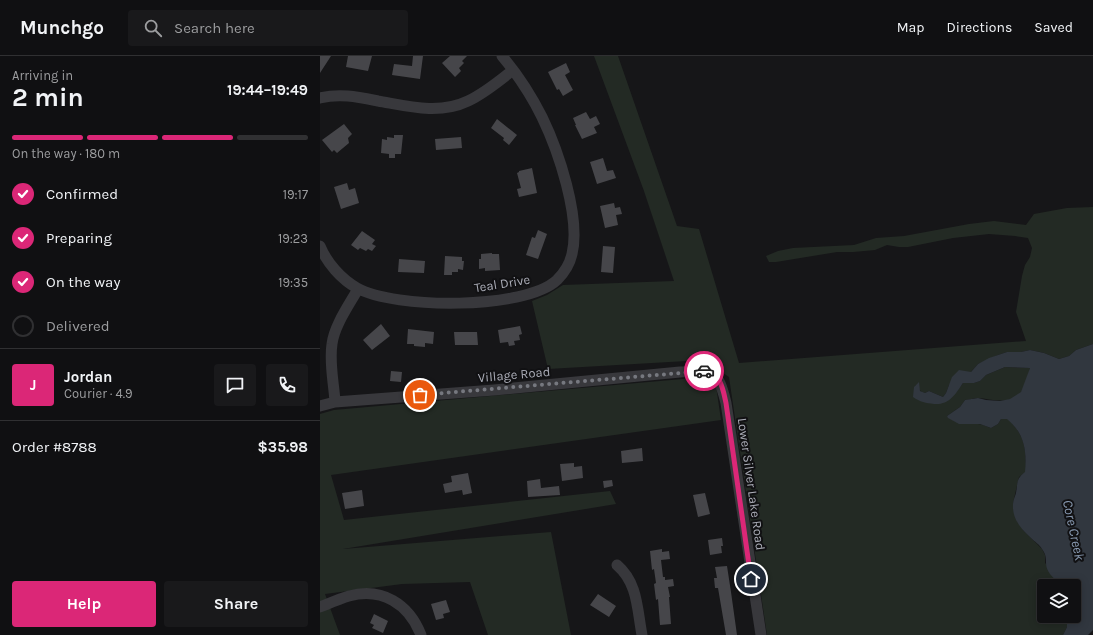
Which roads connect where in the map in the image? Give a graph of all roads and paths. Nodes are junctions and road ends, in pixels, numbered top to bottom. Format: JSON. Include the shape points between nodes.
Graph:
{"nodes":[{"id":1,"x":502,"y":56,"type":"edge"},
{"id":2,"x":514,"y":70,"type":"junction"},
{"id":3,"x":320,"y":98,"type":"edge"},
{"id":4,"x":320,"y":246,"type":"edge"},
{"id":5,"x":358,"y":288,"type":"junction"},
{"id":6,"x":710,"y":372,"type":"joint"},
{"id":7,"x":335,"y":402,"type":"junction"},
{"id":8,"x":320,"y":406,"type":"edge"},
{"id":9,"x":617,"y":565,"type":"dead end"},
{"id":10,"x":320,"y":607,"type":"edge"},
{"id":11,"x":420,"y":635,"type":"edge"},
{"id":12,"x":642,"y":635,"type":"edge"},
{"id":13,"x":760,"y":635,"type":"edge"}],
"edges":[{"from":1,"to":2,"type":"street","name":"Teal Drive"},
{"from":2,"to":3,"type":"street","via":[[468,101],[441,108],[423,109],[349,96]]},
{"from":2,"to":5,"type":"street","name":"Teal Drive","via":[[551,136],[568,190],[573,245],[572,255],[562,275],[534,293],[483,301],[439,303],[400,299],[376,295]]},
{"from":4,"to":5,"type":"street","name":"Teal Drive","via":[[335,270]]},
{"from":5,"to":7,"type":"street","via":[[338,325],[332,344]]},
{"from":6,"to":7,"type":"street","name":"Village Road","via":[[680,372]]},
{"from":6,"to":13,"type":"street","name":"Lower Silver Lake Road","via":[[716,375],[721,383],[727,408]]},
{"from":7,"to":8,"type":"street","name":"Village Road"},
{"from":9,"to":12,"type":"street","via":[[629,577],[633,587]]},
{"from":10,"to":11,"type":"street","via":[[350,596],[381,595],[402,606],[416,624]]}]}
